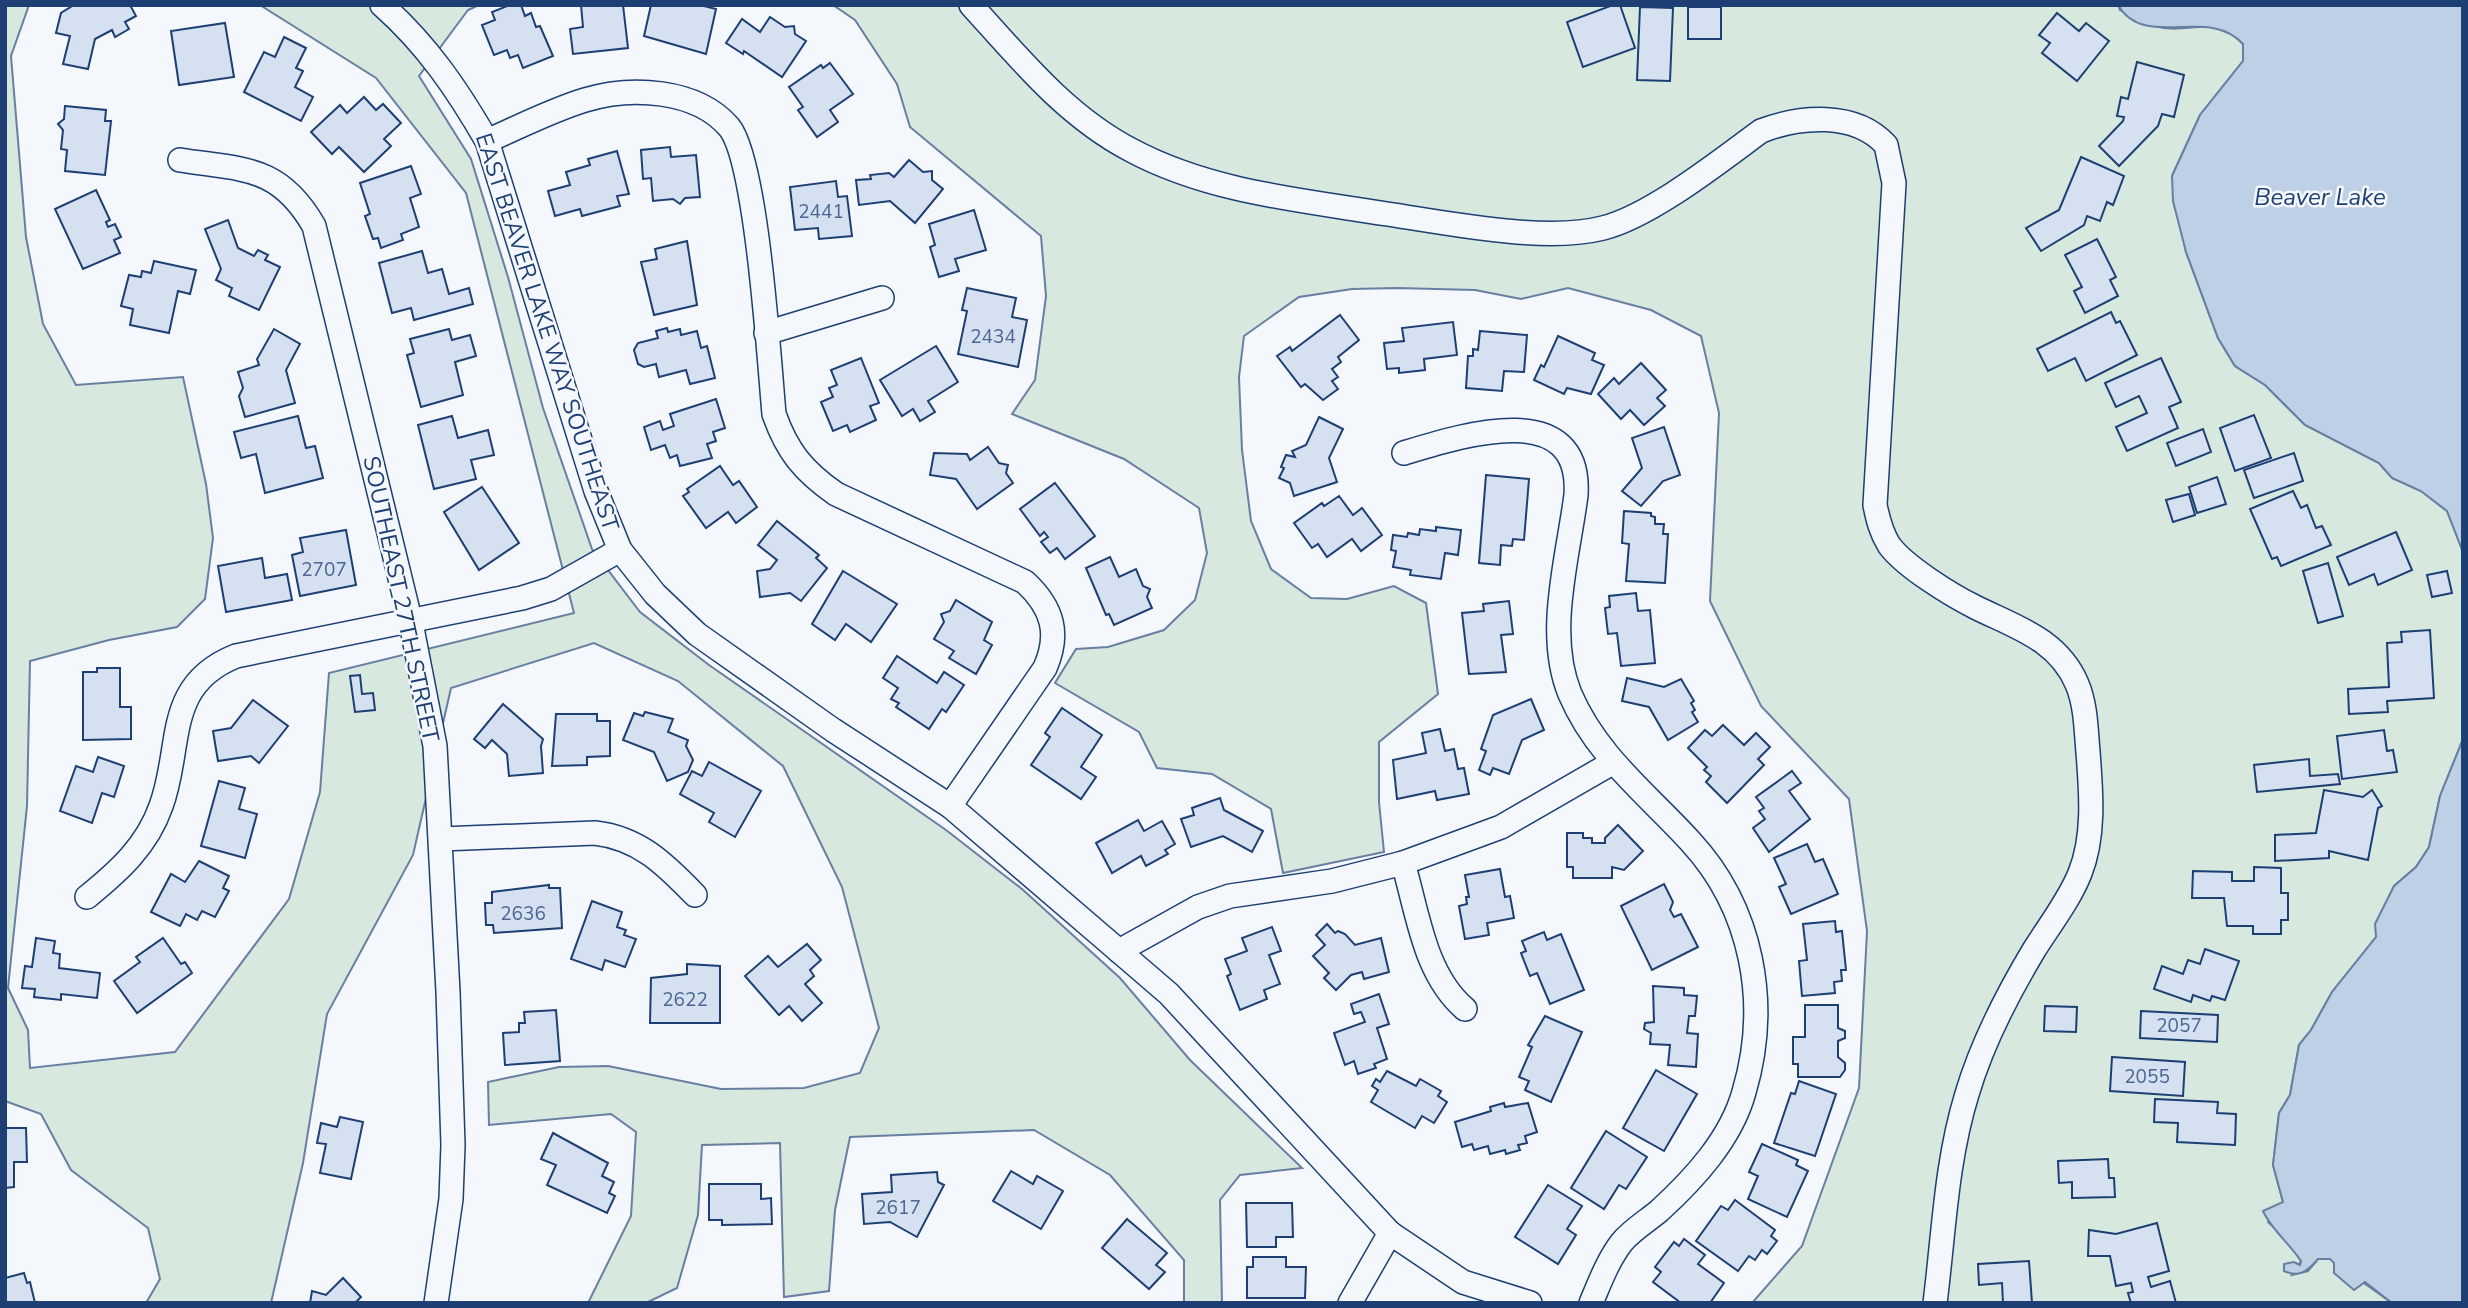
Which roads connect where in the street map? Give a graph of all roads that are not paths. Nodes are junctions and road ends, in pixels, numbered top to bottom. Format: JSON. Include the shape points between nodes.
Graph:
{"nodes":[{"id":1,"x":382,"y":5,"type":"edge"},
{"id":2,"x":971,"y":5,"type":"edge"},
{"id":3,"x":488,"y":141,"type":"junction"},
{"id":4,"x":180,"y":160,"type":"dead end"},
{"id":5,"x":882,"y":298,"type":"dead end"},
{"id":6,"x":766,"y":333,"type":"junction"},
{"id":7,"x":1405,"y":453,"type":"dead end"},
{"id":8,"x":620,"y":550,"type":"junction"},
{"id":9,"x":411,"y":622,"type":"junction"},
{"id":10,"x":1612,"y":763,"type":"junction"},
{"id":11,"x":950,"y":806,"type":"junction"},
{"id":12,"x":442,"y":839,"type":"junction"},
{"id":13,"x":1403,"y":863,"type":"junction"},
{"id":14,"x":695,"y":895,"type":"dead end"},
{"id":15,"x":87,"y":897,"type":"dead end"},
{"id":16,"x":1119,"y":951,"type":"junction"},
{"id":17,"x":1465,"y":1009,"type":"dead end"},
{"id":18,"x":1390,"y":1233,"type":"junction"},
{"id":19,"x":436,"y":1303,"type":"edge"},
{"id":20,"x":1350,"y":1303,"type":"edge"},
{"id":21,"x":1530,"y":1303,"type":"edge"},
{"id":22,"x":1591,"y":1303,"type":"edge"},
{"id":23,"x":1936,"y":1303,"type":"edge"}],
"edges":[{"from":1,"to":3,"type":"street","name":"EAST BEAVER LAKE WAY SOUTHEAST","via":[[429,51]]},
{"from":2,"to":23,"type":"street","via":[[1060,101],[1132,151],[1205,180],[1255,192],[1444,223],[1541,232],[1603,228],[1635,216],[1761,131],[1784,122],[1843,122],[1864,128],[1886,145],[1894,183],[1876,494],[1880,528],[1907,562],[1972,606],[2041,639],[2071,670],[2080,692],[2090,776],[2090,821],[2080,874],[2014,982],[1967,1093],[1949,1172]]},
{"from":3,"to":6,"type":"street","via":[[584,100],[607,95],[671,95],[713,112],[730,129],[747,169]]},
{"from":3,"to":8,"type":"street","name":"EAST BEAVER LAKE WAY SOUTHEAST","via":[[576,433]]},
{"from":4,"to":9,"type":"street","name":"SOUTHEAST 27TH STREET","via":[[273,179],[302,205],[314,226]]},
{"from":5,"to":6,"type":"street"},
{"from":6,"to":11,"type":"street","via":[[783,441],[816,480],[836,494],[1025,582],[1050,612],[1055,631],[1045,668]]},
{"from":7,"to":10,"type":"street","via":[[1475,433],[1532,430],[1559,442],[1569,455],[1577,474],[1559,627],[1561,659],[1570,693]]},
{"from":8,"to":9,"type":"street","via":[[551,589]]},
{"from":8,"to":11,"type":"street","name":"EAST BEAVER LAKE WAY SOUTHEAST","via":[[655,594],[697,634]]},
{"from":9,"to":12,"type":"street","name":"SOUTHEAST 27TH STREET","via":[[435,746]]},
{"from":9,"to":15,"type":"street","via":[[217,663],[189,693],[180,713],[161,807],[146,838],[128,863]]},
{"from":10,"to":13,"type":"street","via":[[1501,827]]},
{"from":10,"to":22,"type":"street","via":[[1689,840],[1730,896],[1744,930],[1757,1003],[1744,1094],[1729,1126],[1711,1156],[1684,1186],[1624,1240]]},
{"from":11,"to":16,"type":"street","name":"EAST BEAVER LAKE WAY SOUTHEAST"},
{"from":12,"to":14,"type":"street","via":[[618,836],[661,860]]},
{"from":12,"to":19,"type":"street","name":"SOUTHEAST 27TH STREET","via":[[453,1145],[451,1199]]},
{"from":13,"to":16,"type":"street","via":[[1332,881],[1230,896],[1198,907]]},
{"from":13,"to":17,"type":"street","via":[[1435,975]]},
{"from":16,"to":18,"type":"street","name":"EAST BEAVER LAKE WAY SOUTHEAST","via":[[1169,995]]},
{"from":18,"to":20,"type":"street"},
{"from":18,"to":21,"type":"street","name":"EAST BEAVER LAKE WAY SOUTHEAST","via":[[1463,1282]]}]}
